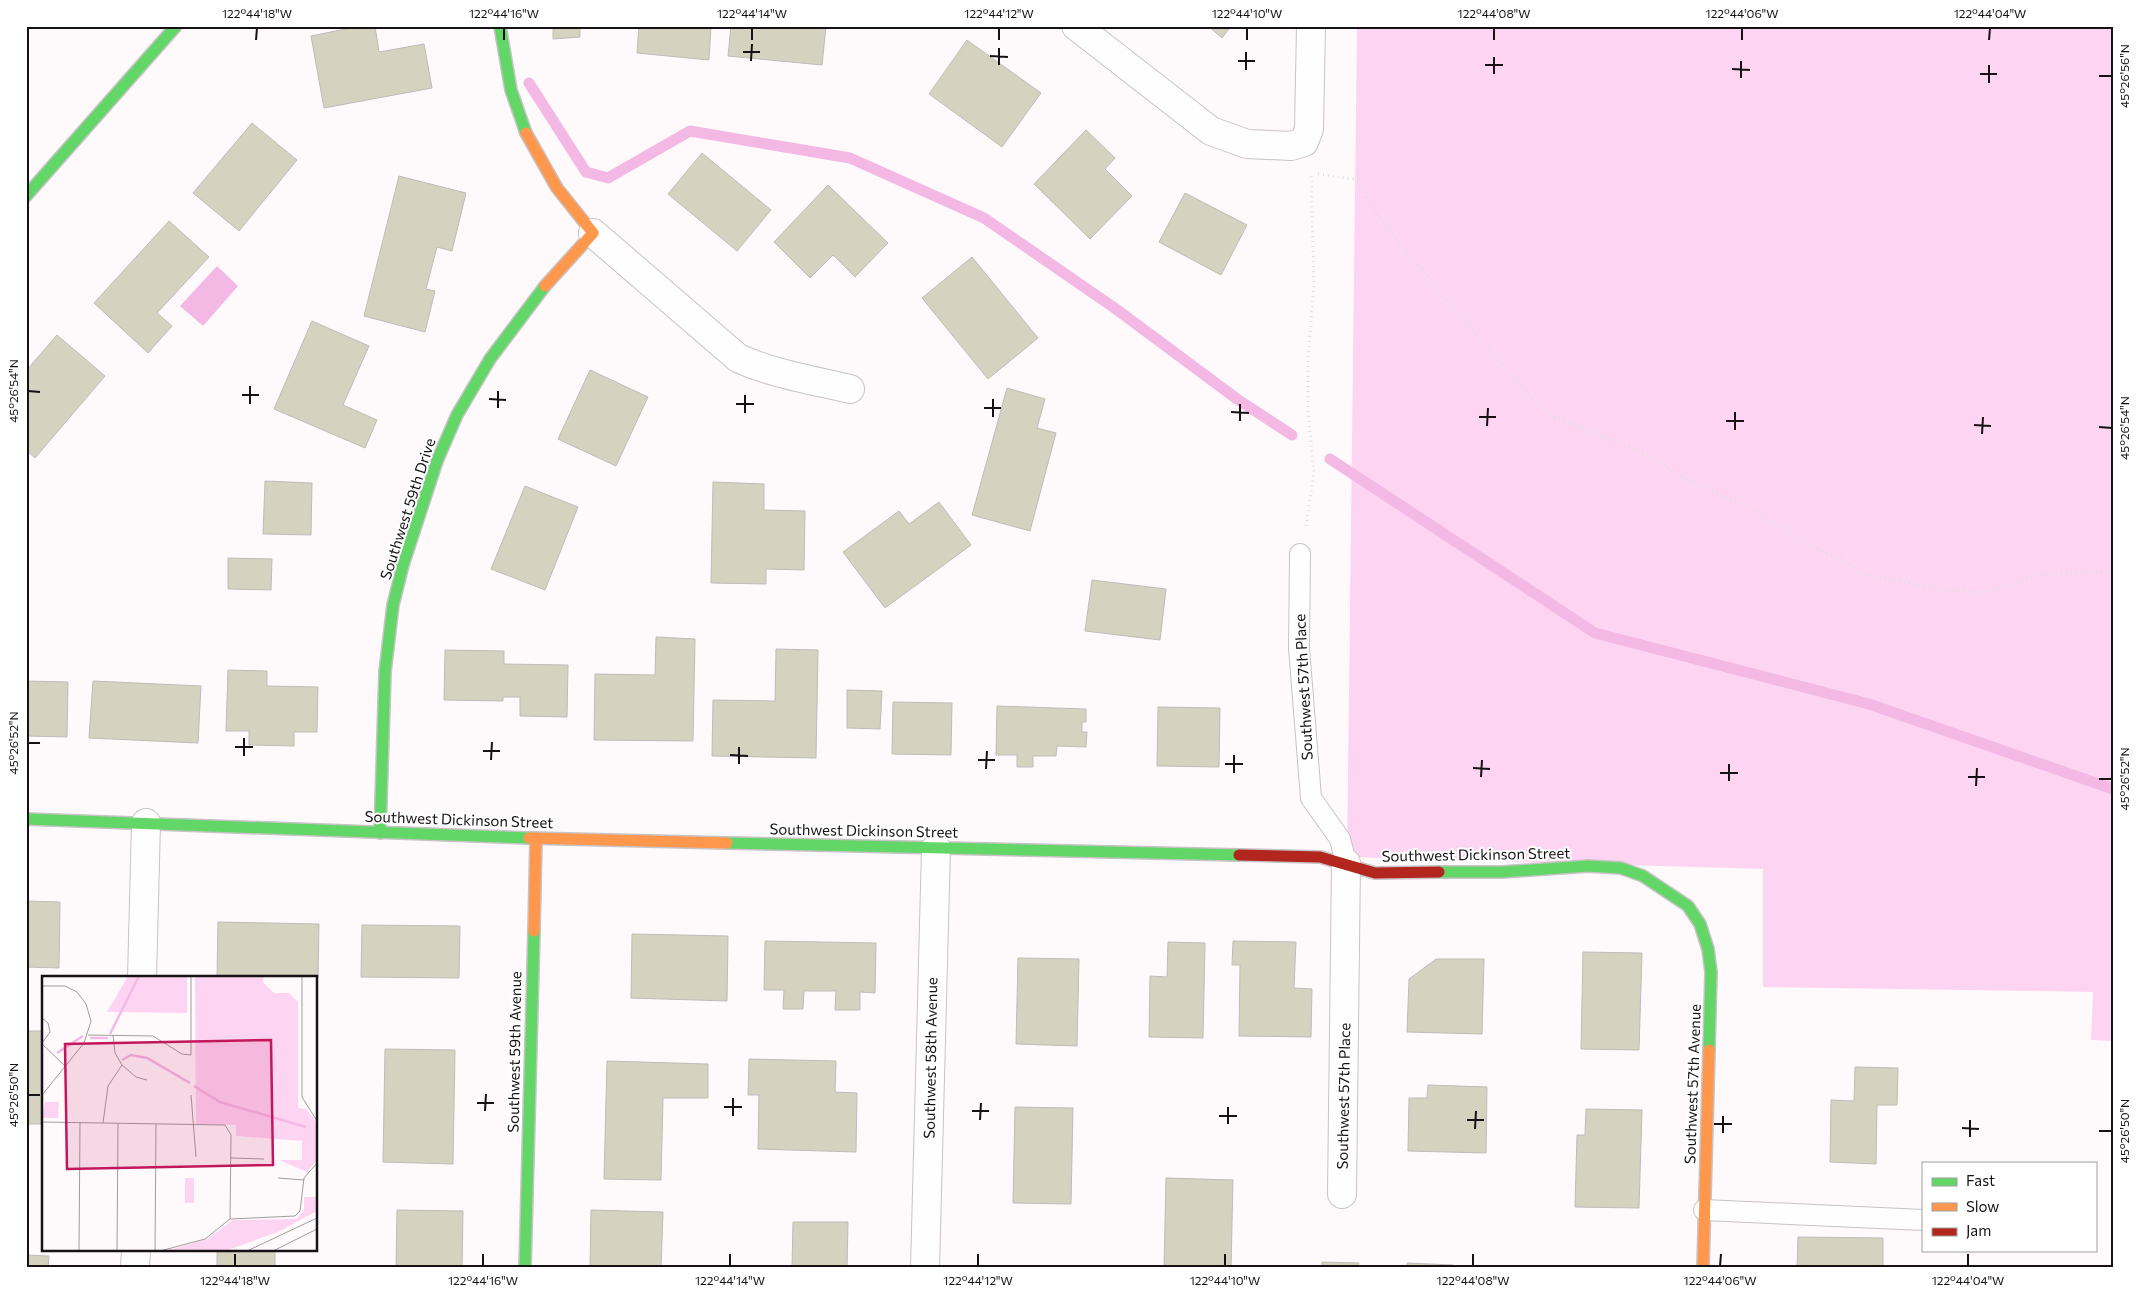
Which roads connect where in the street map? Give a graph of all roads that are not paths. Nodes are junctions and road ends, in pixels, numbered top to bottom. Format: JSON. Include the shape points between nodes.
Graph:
{"nodes":[{"id":1,"x":176,"y":26,"type":"edge"},
{"id":2,"x":500,"y":26,"type":"edge"},
{"id":3,"x":1076,"y":26,"type":"edge"},
{"id":4,"x":1311,"y":26,"type":"edge"},
{"id":5,"x":26,"y":196,"type":"edge"},
{"id":6,"x":593,"y":233,"type":"junction"},
{"id":7,"x":850,"y":389,"type":"dead end"},
{"id":8,"x":1300,"y":554,"type":"road end"},
{"id":9,"x":26,"y":819,"type":"edge"},
{"id":10,"x":146,"y":823,"type":"junction"},
{"id":11,"x":380,"y":833,"type":"junction"},
{"id":12,"x":536,"y":838,"type":"junction"},
{"id":13,"x":936,"y":848,"type":"junction"},
{"id":14,"x":1346,"y":863,"type":"junction"},
{"id":15,"x":1688,"y":906,"type":"joint"},
{"id":16,"x":142,"y":976,"type":"edge"},
{"id":17,"x":1342,"y":1194,"type":"dead end"},
{"id":18,"x":1704,"y":1210,"type":"junction"},
{"id":19,"x":1922,"y":1220,"type":"edge"},
{"id":20,"x":136,"y":1252,"type":"edge"},
{"id":21,"x":135,"y":1268,"type":"edge"},
{"id":22,"x":525,"y":1268,"type":"edge"},
{"id":23,"x":925,"y":1268,"type":"edge"},
{"id":24,"x":1703,"y":1268,"type":"edge"}],
"edges":[{"from":1,"to":5,"type":"street"},
{"from":2,"to":6,"type":"street","via":[[501,45],[517,110],[534,149],[556,188]]},
{"from":3,"to":4,"type":"street","via":[[1211,130],[1247,144],[1291,146],[1304,142],[1309,129]]},
{"from":6,"to":7,"type":"street","via":[[738,358],[771,370]]},
{"from":6,"to":11,"type":"street","name":"Southwest 59th Drive","via":[[539,291],[496,348],[443,444],[403,561],[391,616],[384,669]]},
{"from":8,"to":14,"type":"lane","name":"Southwest 57th Place","via":[[1299,648],[1312,798],[1340,839]]},
{"from":9,"to":10,"type":"street","name":"Southwest Dickinson Street"},
{"from":10,"to":11,"type":"street","name":"Southwest Dickinson Street"},
{"from":10,"to":16,"type":"street"},
{"from":11,"to":12,"type":"street","name":"Southwest Dickinson Street"},
{"from":12,"to":13,"type":"street","name":"Southwest Dickinson Street"},
{"from":12,"to":22,"type":"street","name":"Southwest 59th Avenue"},
{"from":13,"to":14,"type":"street","name":"Southwest Dickinson Street","via":[[1320,857]]},
{"from":13,"to":23,"type":"street","name":"Southwest 58th Avenue"},
{"from":14,"to":15,"type":"street","name":"Southwest Dickinson Street","via":[[1375,873],[1510,872],[1607,866],[1643,876]]},
{"from":14,"to":17,"type":"street","name":"Southwest 57th Place"},
{"from":15,"to":18,"type":"street","name":"Southwest 57th Avenue","via":[[1700,924],[1711,972]]},
{"from":18,"to":19,"type":"lane"},
{"from":18,"to":24,"type":"street","name":"Southwest 57th Avenue"},
{"from":20,"to":21,"type":"street"}]}
